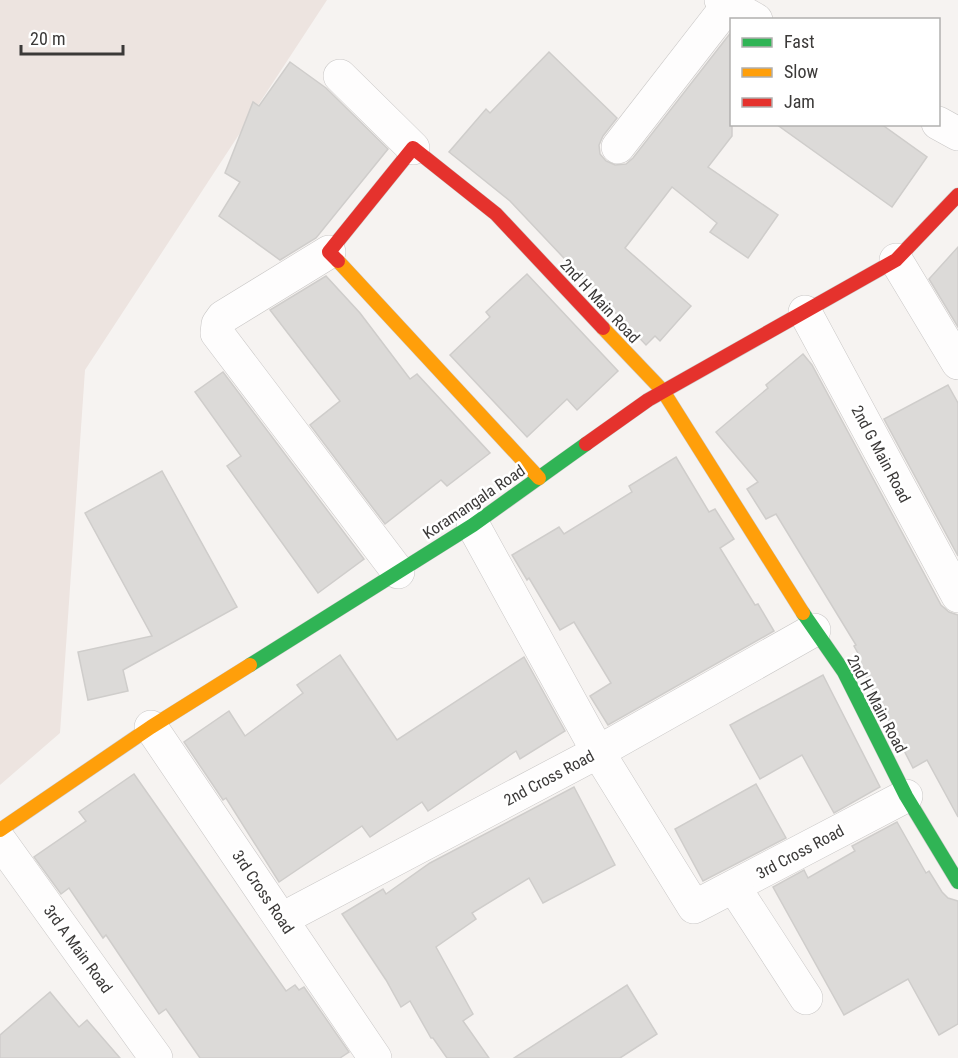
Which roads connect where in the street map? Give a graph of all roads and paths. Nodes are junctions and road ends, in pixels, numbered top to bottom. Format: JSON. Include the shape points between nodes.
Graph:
{"nodes":[{"id":1,"x":735,"y":8,"type":"edge"},
{"id":2,"x":340,"y":76,"type":"dead end"},
{"id":3,"x":940,"y":124,"type":"edge"},
{"id":4,"x":958,"y":134,"type":"edge"},
{"id":5,"x":618,"y":147,"type":"dead end"},
{"id":6,"x":412,"y":148,"type":"junction"},
{"id":7,"x":958,"y":195,"type":"edge"},
{"id":8,"x":329,"y":252,"type":"junction"},
{"id":9,"x":896,"y":260,"type":"junction"},
{"id":10,"x":805,"y":312,"type":"junction"},
{"id":11,"x":958,"y":363,"type":"edge"},
{"id":12,"x":663,"y":391,"type":"junction"},
{"id":13,"x":539,"y":478,"type":"junction"},
{"id":14,"x":473,"y":525,"type":"junction"},
{"id":15,"x":398,"y":572,"type":"junction"},
{"id":16,"x":958,"y":596,"type":"edge"},
{"id":17,"x":814,"y":630,"type":"junction"},
{"id":18,"x":151,"y":727,"type":"junction"},
{"id":19,"x":598,"y":752,"type":"junction"},
{"id":20,"x":906,"y":796,"type":"junction"},
{"id":21,"x":0,"y":830,"type":"edge"},
{"id":22,"x":0,"y":841,"type":"edge"},
{"id":23,"x":958,"y":882,"type":"edge"},
{"id":24,"x":734,"y":887,"type":"junction"},
{"id":25,"x":282,"y":919,"type":"junction"},
{"id":26,"x":806,"y":998,"type":"dead end"},
{"id":27,"x":156,"y":1058,"type":"edge"},
{"id":28,"x":375,"y":1058,"type":"edge"}],
"edges":[{"from":1,"to":5,"type":"street"},
{"from":2,"to":6,"type":"street"},
{"from":3,"to":4,"type":"street"},
{"from":6,"to":8,"type":"street"},
{"from":6,"to":12,"type":"street","name":"2nd H Main Road","via":[[496,214]]},
{"from":7,"to":9,"type":"street","name":"Koramangala Road"},
{"from":8,"to":13,"type":"street"},
{"from":8,"to":15,"type":"street","via":[[223,317],[217,333]]},
{"from":9,"to":10,"type":"street","name":"Koramangala Road"},
{"from":9,"to":11,"type":"street"},
{"from":10,"to":12,"type":"street","name":"Koramangala Road"},
{"from":10,"to":16,"type":"street","name":"2nd G Main Road"},
{"from":12,"to":13,"type":"street","name":"Koramangala Road"},
{"from":12,"to":17,"type":"street","name":"2nd H Main Road"},
{"from":13,"to":14,"type":"street","name":"Koramangala Road"},
{"from":14,"to":15,"type":"street","name":"Koramangala Road"},
{"from":14,"to":19,"type":"street"},
{"from":15,"to":18,"type":"street","name":"Koramangala Road"},
{"from":17,"to":19,"type":"street","name":"2nd Cross Road"},
{"from":17,"to":20,"type":"street","name":"2nd H Main Road","via":[[844,672]]},
{"from":18,"to":21,"type":"street","name":"Koramangala Road"},
{"from":18,"to":25,"type":"street","name":"3rd Cross Road"},
{"from":19,"to":24,"type":"street","name":"3rd Cross Road","via":[[694,907]]},
{"from":19,"to":25,"type":"street","name":"2nd Cross Road"},
{"from":20,"to":23,"type":"street","name":"2nd H Main Road"},
{"from":20,"to":24,"type":"street","name":"3rd Cross Road"},
{"from":22,"to":27,"type":"street","name":"3rd A Main Road"},
{"from":24,"to":26,"type":"street"},
{"from":25,"to":28,"type":"street","name":"3rd Cross Road"}]}
